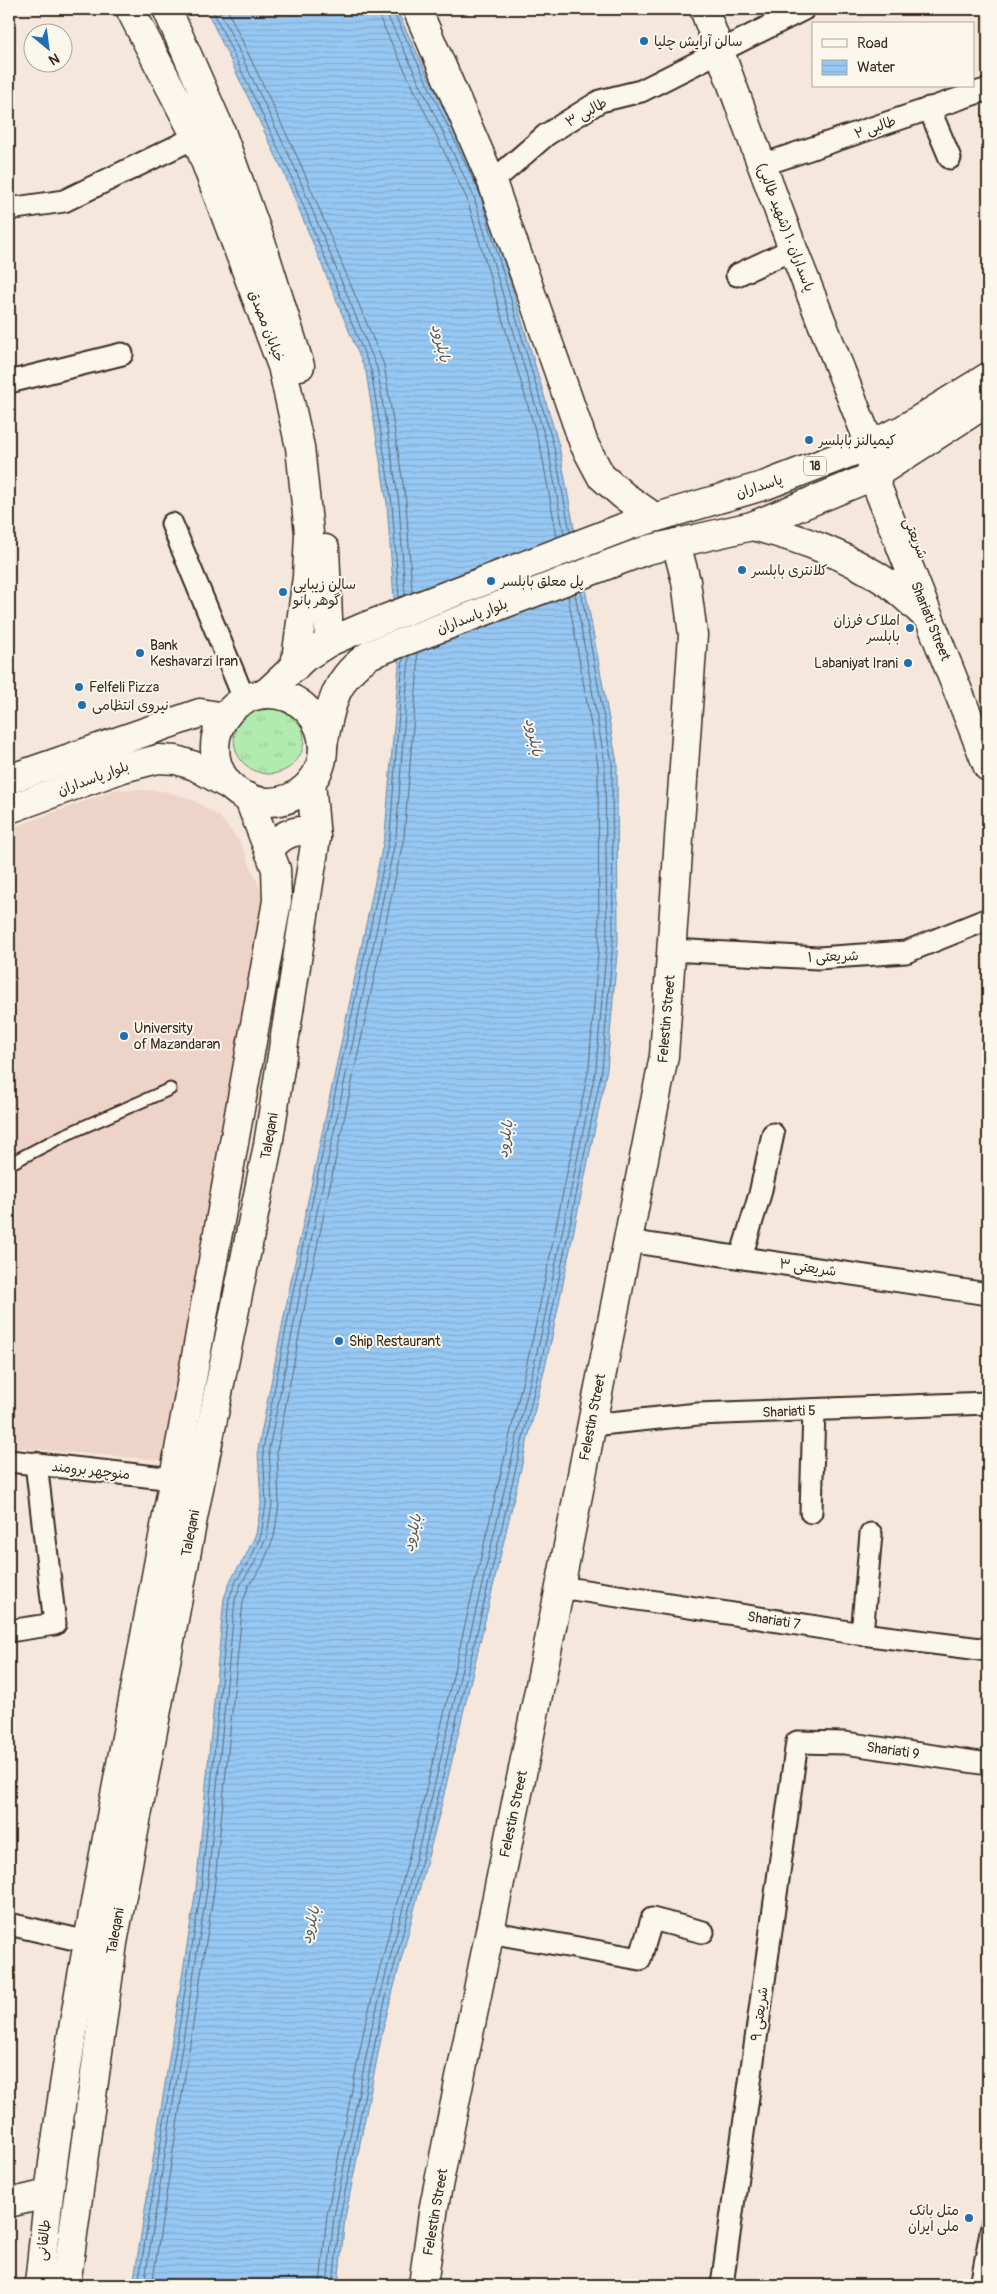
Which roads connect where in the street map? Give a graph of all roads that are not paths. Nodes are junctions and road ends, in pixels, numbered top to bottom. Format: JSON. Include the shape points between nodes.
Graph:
{"nodes":[{"id":1,"x":130,"y":9,"type":"edge"},
{"id":2,"x":167,"y":9,"type":"edge"},
{"id":3,"x":417,"y":9,"type":"edge"},
{"id":4,"x":704,"y":9,"type":"edge"},
{"id":5,"x":804,"y":9,"type":"edge"},
{"id":6,"x":720,"y":51,"type":"junction"},
{"id":7,"x":988,"y":88,"type":"edge"},
{"id":8,"x":929,"y":108,"type":"junction"},
{"id":9,"x":208,"y":133,"type":"junction"},
{"id":10,"x":950,"y":158,"type":"dead end"},
{"id":11,"x":762,"y":165,"type":"junction"},
{"id":12,"x":492,"y":182,"type":"junction"},
{"id":13,"x":9,"y":210,"type":"edge"},
{"id":14,"x":793,"y":249,"type":"junction"},
{"id":15,"x":737,"y":275,"type":"dead end"},
{"id":16,"x":122,"y":354,"type":"dead end"},
{"id":17,"x":988,"y":376,"type":"edge"},
{"id":18,"x":9,"y":382,"type":"edge"},
{"id":19,"x":988,"y":402,"type":"edge"},
{"id":20,"x":870,"y":445,"type":"junction"},
{"id":21,"x":880,"y":472,"type":"junction"},
{"id":22,"x":642,"y":521,"type":"junction"},
{"id":23,"x":172,"y":524,"type":"dead end"},
{"id":24,"x":752,"y":526,"type":"junction"},
{"id":25,"x":676,"y":543,"type":"junction"},
{"id":26,"x":931,"y":620,"type":"junction"},
{"id":27,"x":329,"y":642,"type":"junction"},
{"id":28,"x":295,"y":667,"type":"junction"},
{"id":29,"x":245,"y":704,"type":"junction"},
{"id":30,"x":988,"y":719,"type":"edge"},
{"id":31,"x":323,"y":746,"type":"junction"},
{"id":32,"x":988,"y":766,"type":"edge"},
{"id":33,"x":9,"y":779,"type":"edge"},
{"id":34,"x":311,"y":782,"type":"junction"},
{"id":35,"x":240,"y":792,"type":"junction"},
{"id":36,"x":9,"y":809,"type":"edge"},
{"id":37,"x":316,"y":838,"type":"junction"},
{"id":38,"x":270,"y":849,"type":"junction"},
{"id":39,"x":988,"y":919,"type":"edge"},
{"id":40,"x":671,"y":950,"type":"junction"},
{"id":41,"x":170,"y":1089,"type":"dead end"},
{"id":42,"x":773,"y":1134,"type":"dead end"},
{"id":43,"x":9,"y":1164,"type":"edge"},
{"id":44,"x":627,"y":1241,"type":"junction"},
{"id":45,"x":741,"y":1257,"type":"junction"},
{"id":46,"x":988,"y":1294,"type":"edge"},
{"id":47,"x":988,"y":1402,"type":"edge"},
{"id":48,"x":814,"y":1410,"type":"junction"},
{"id":49,"x":591,"y":1425,"type":"junction"},
{"id":50,"x":9,"y":1461,"type":"edge"},
{"id":51,"x":36,"y":1463,"type":"junction"},
{"id":52,"x":174,"y":1479,"type":"junction"},
{"id":53,"x":811,"y":1512,"type":"dead end"},
{"id":54,"x":871,"y":1534,"type":"dead end"},
{"id":55,"x":560,"y":1587,"type":"junction"},
{"id":56,"x":9,"y":1631,"type":"edge"},
{"id":57,"x":862,"y":1634,"type":"junction"},
{"id":58,"x":988,"y":1650,"type":"edge"},
{"id":59,"x":988,"y":1764,"type":"edge"},
{"id":60,"x":9,"y":1924,"type":"edge"},
{"id":61,"x":489,"y":1932,"type":"junction"},
{"id":62,"x":703,"y":1932,"type":"dead end"},
{"id":63,"x":88,"y":1942,"type":"junction"},
{"id":64,"x":47,"y":2194,"type":"junction"},
{"id":65,"x":77,"y":2198,"type":"junction"},
{"id":66,"x":9,"y":2203,"type":"edge"},
{"id":67,"x":988,"y":2222,"type":"edge"},
{"id":68,"x":38,"y":2285,"type":"edge"},
{"id":69,"x":66,"y":2285,"type":"edge"},
{"id":70,"x":423,"y":2285,"type":"edge"},
{"id":71,"x":722,"y":2285,"type":"edge"},
{"id":72,"x":976,"y":2285,"type":"edge"}],
"edges":[{"from":1,"to":9,"type":"main road","name":"خیابان مصدق"},
{"from":2,"to":9,"type":"main road","name":"خیابان مصدق"},
{"from":3,"to":12,"type":"main road"},
{"from":4,"to":6,"type":"main road","name":"پاسداران ۱۰ (شهید طالبی)"},
{"from":5,"to":6,"type":"street","name":"طالبی ۳"},
{"from":6,"to":11,"type":"main road","name":"پاسداران ۱۰ (شهید طالبی)"},
{"from":6,"to":12,"type":"street","name":"طالبی ۳","via":[[641,91],[600,101],[546,135]]},
{"from":7,"to":8,"type":"street","name":"طالبی ۲"},
{"from":8,"to":10,"type":"street"},
{"from":8,"to":11,"type":"street","name":"طالبی ۲"},
{"from":9,"to":13,"type":"street","via":[[64,201]]},
{"from":9,"to":27,"type":"main road","name":"خیابان مصدق","via":[[263,248],[296,351],[316,438],[325,531]]},
{"from":9,"to":28,"type":"main road","name":"خیابان مصدق","via":[[282,366],[300,447],[309,534],[307,577]]},
{"from":11,"to":14,"type":"main road","name":"پاسداران ۱۰ (شهید طالبی)"},
{"from":12,"to":22,"type":"main road","via":[[584,444],[602,476],[624,496]]},
{"from":14,"to":15,"type":"street"},
{"from":14,"to":20,"type":"main road","name":"پاسداران ۱۰ (شهید طالبی)"},
{"from":16,"to":18,"type":"street"},
{"from":17,"to":20,"type":"main road","name":"پاسداران","number":"18","via":[[904,429]]},
{"from":19,"to":21,"type":"main road","number":"18"},
{"from":20,"to":21,"type":"main road"},
{"from":20,"to":22,"type":"main road","name":"پاسداران","number":"18","via":[[766,485]]},
{"from":21,"to":24,"type":"main road","number":"18"},
{"from":21,"to":26,"type":"main road","name":"Shariati Street"},
{"from":21,"to":30,"type":"main road","name":"شریعتی"},
{"from":22,"to":27,"type":"main road","name":"بلوار پاسداران"},
{"from":23,"to":29,"type":"street"},
{"from":24,"to":25,"type":"main road","number":"18"},
{"from":24,"to":26,"type":"main road","via":[[831,551],[892,586]]},
{"from":25,"to":31,"type":"main road","name":"بلوار پاسداران","via":[[647,550],[371,654],[357,663],[336,690]]},
{"from":25,"to":40,"type":"main road","name":"Felestin Street","via":[[686,581],[693,635]]},
{"from":26,"to":32,"type":"main road","name":"Shariati Street"},
{"from":27,"to":28,"type":"main road","name":"بلوار پاسداران"},
{"from":28,"to":29,"type":"main road","name":"بلوار پاسداران"},
{"from":29,"to":31,"type":"main road","via":[[288,698],[307,710],[317,724]]},
{"from":29,"to":33,"type":"main road","name":"بلوار پاسداران","via":[[200,713]]},
{"from":29,"to":35,"type":"main road","via":[[218,734],[216,757],[222,774]]},
{"from":31,"to":34,"type":"main road","via":[[319,768]]},
{"from":34,"to":35,"type":"main road","via":[[282,800],[265,802]]},
{"from":34,"to":37,"type":"main road","name":"Taleqani"},
{"from":35,"to":36,"type":"main road","name":"بلوار پاسداران","via":[[195,766],[158,759],[130,765]]},
{"from":35,"to":38,"type":"main road","name":"Taleqani"},
{"from":37,"to":38,"type":"main road","via":[[309,830],[293,830],[280,837]]},
{"from":37,"to":65,"type":"main road","name":"Taleqani","via":[[268,1145],[113,1943]]},
{"from":38,"to":52,"type":"main road","name":"Taleqani","via":[[276,868],[277,901]]},
{"from":39,"to":40,"type":"street","name":"شریعتی ۱","via":[[906,952],[818,958]]},
{"from":40,"to":44,"type":"main road","name":"Felestin Street","via":[[664,1056]]},
{"from":41,"to":43,"type":"lane"},
{"from":42,"to":45,"type":"street","via":[[760,1194]]},
{"from":44,"to":45,"type":"street","name":"شریعتی ۳"},
{"from":44,"to":49,"type":"main road","name":"Felestin Street"},
{"from":45,"to":46,"type":"street","name":"شریعتی ۳"},
{"from":47,"to":48,"type":"street","name":"Shariati 5"},
{"from":48,"to":49,"type":"street","name":"Shariati 5","via":[[698,1414]]},
{"from":48,"to":53,"type":"street"},
{"from":49,"to":55,"type":"main road","name":"Felestin Street"},
{"from":50,"to":51,"type":"street","name":"منوچهر برومند"},
{"from":51,"to":52,"type":"street","name":"منوچهر برومند"},
{"from":51,"to":56,"type":"street","via":[[55,1624]]},
{"from":52,"to":63,"type":"main road","name":"Taleqani"},
{"from":54,"to":57,"type":"street"},
{"from":55,"to":57,"type":"street","name":"Shariati 7"},
{"from":55,"to":61,"type":"main road","name":"Felestin Street"},
{"from":57,"to":58,"type":"street","name":"Shariati 7"},
{"from":59,"to":71,"type":"street","name":"شریعتی ۹","via":[[844,1743],[797,1742]]},
{"from":60,"to":63,"type":"street"},
{"from":61,"to":62,"type":"street","via":[[640,1959],[652,1919]]},
{"from":61,"to":70,"type":"main road","name":"Felestin Street","via":[[434,2206]]},
{"from":63,"to":64,"type":"main road","name":"Taleqani"},
{"from":64,"to":65,"type":"main road"},
{"from":64,"to":66,"type":"main road"},
{"from":64,"to":68,"type":"main road","name":"طالقانی"},
{"from":65,"to":69,"type":"main road","name":"Taleqani"},
{"from":67,"to":72,"type":"lane"}]}
